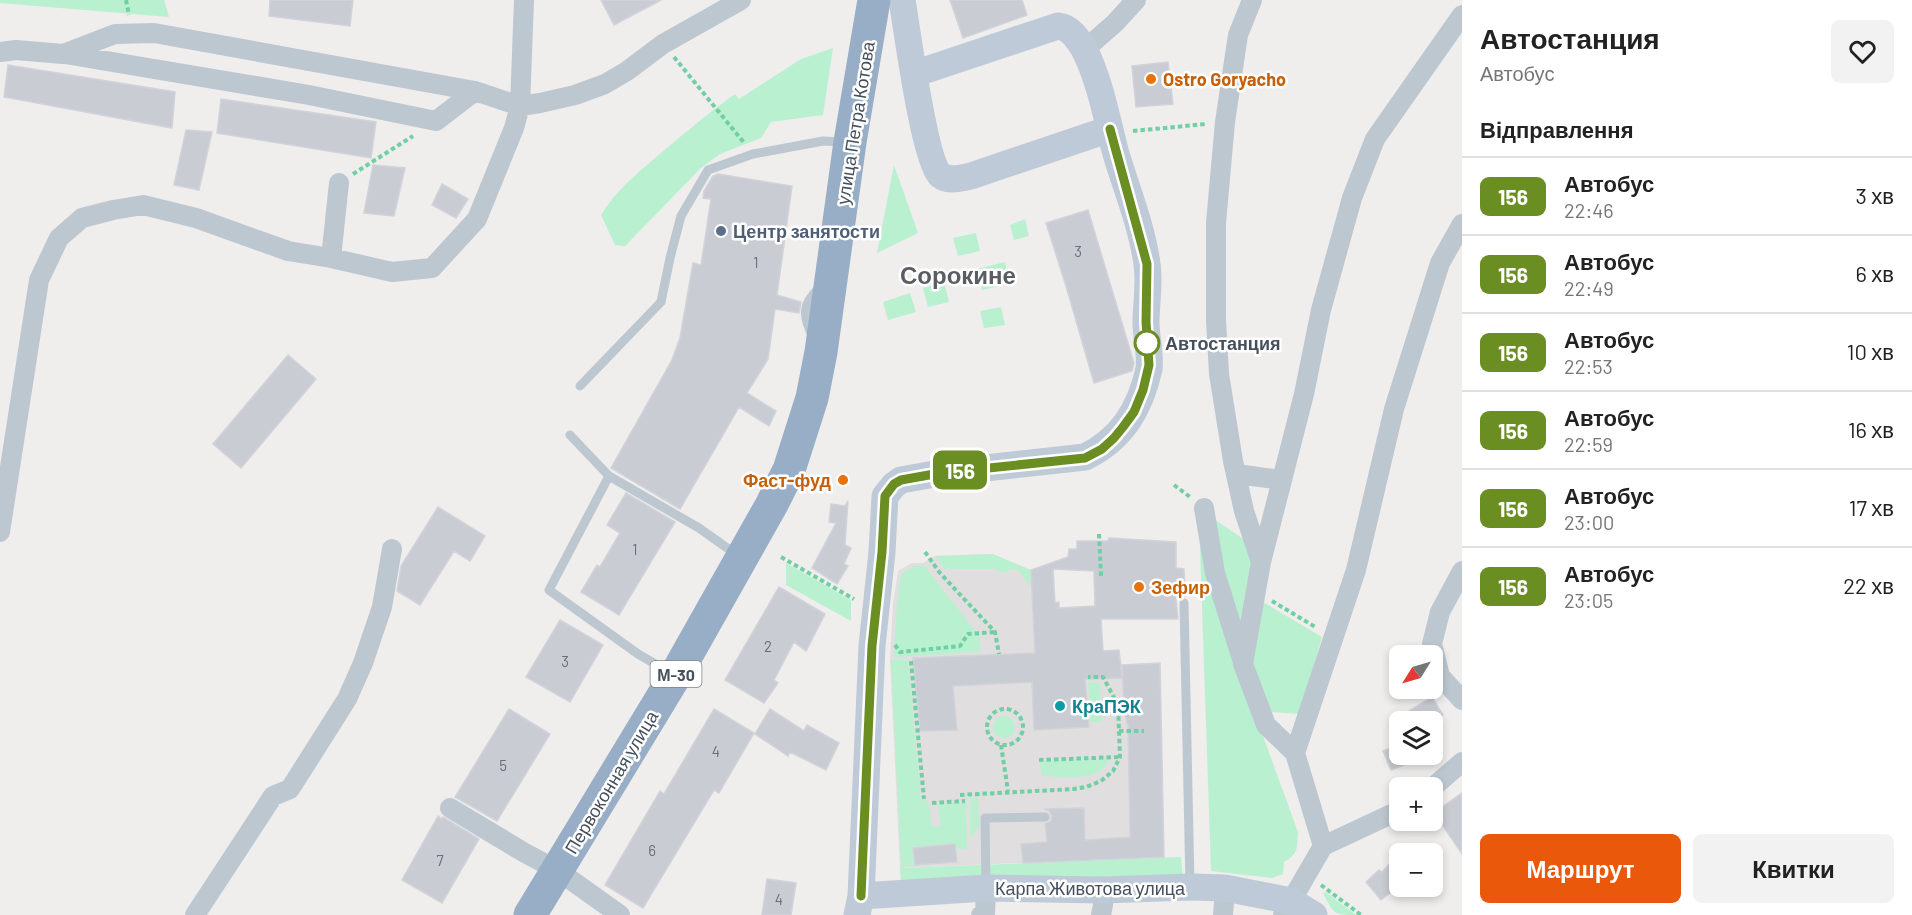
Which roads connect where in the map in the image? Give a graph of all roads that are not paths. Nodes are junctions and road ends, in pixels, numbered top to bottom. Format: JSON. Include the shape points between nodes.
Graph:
{"nodes":[{"id":1,"x":524,"y":0,"type":"edge"},
{"id":2,"x":741,"y":0,"type":"edge"},
{"id":3,"x":874,"y":0,"type":"edge"},
{"id":4,"x":902,"y":0,"type":"edge"},
{"id":5,"x":1136,"y":0,"type":"edge"},
{"id":6,"x":1252,"y":0,"type":"edge"},
{"id":7,"x":1462,"y":15,"type":"edge"},
{"id":8,"x":1084,"y":50,"type":"junction"},
{"id":9,"x":0,"y":51,"type":"edge"},
{"id":10,"x":63,"y":54,"type":"junction"},
{"id":11,"x":914,"y":74,"type":"junction"},
{"id":12,"x":475,"y":91,"type":"junction"},
{"id":13,"x":520,"y":106,"type":"junction"},
{"id":14,"x":1110,"y":129,"type":"junction"},
{"id":15,"x":850,"y":142,"type":"junction"},
{"id":16,"x":339,"y":183,"type":"road end"},
{"id":17,"x":1462,"y":224,"type":"edge"},
{"id":18,"x":331,"y":258,"type":"junction"},
{"id":19,"x":580,"y":386,"type":"dead end"},
{"id":20,"x":805,"y":424,"type":"joint"},
{"id":21,"x":570,"y":435,"type":"dead end"},
{"id":22,"x":1237,"y":474,"type":"junction"},
{"id":23,"x":609,"y":476,"type":"junction"},
{"id":24,"x":1281,"y":480,"type":"junction"},
{"id":25,"x":1204,"y":508,"type":"dead end"},
{"id":26,"x":0,"y":532,"type":"edge"},
{"id":27,"x":392,"y":549,"type":"dead end"},
{"id":28,"x":742,"y":558,"type":"junction"},
{"id":29,"x":1261,"y":562,"type":"junction"},
{"id":30,"x":1462,"y":571,"type":"edge"},
{"id":31,"x":1184,"y":603,"type":"dead end"},
{"id":32,"x":1243,"y":664,"type":"junction"},
{"id":33,"x":675,"y":676,"type":"junction"},
{"id":34,"x":1462,"y":700,"type":"edge"},
{"id":35,"x":1295,"y":753,"type":"junction"},
{"id":36,"x":1462,"y":762,"type":"edge"},
{"id":37,"x":1443,"y":778,"type":"edge"},
{"id":38,"x":450,"y":808,"type":"dead end"},
{"id":39,"x":1389,"y":815,"type":"edge"},
{"id":40,"x":1045,"y":817,"type":"dead end"},
{"id":41,"x":1323,"y":846,"type":"junction"},
{"id":42,"x":557,"y":870,"type":"junction"},
{"id":43,"x":1191,"y":887,"type":"junction"},
{"id":44,"x":1232,"y":898,"type":"edge"},
{"id":45,"x":1101,"y":902,"type":"edge"},
{"id":46,"x":859,"y":906,"type":"edge"},
{"id":47,"x":986,"y":906,"type":"edge"},
{"id":48,"x":1287,"y":908,"type":"edge"},
{"id":49,"x":195,"y":915,"type":"edge"},
{"id":50,"x":530,"y":915,"type":"edge"},
{"id":51,"x":620,"y":915,"type":"edge"},
{"id":52,"x":981,"y":915,"type":"edge"},
{"id":53,"x":1223,"y":915,"type":"edge"},
{"id":54,"x":1314,"y":915,"type":"edge"}],
"edges":[{"from":1,"to":13,"type":"street"},
{"from":2,"to":13,"type":"street","via":[[663,44],[605,84],[575,95]]},
{"from":3,"to":15,"type":"highway","name":"улица Петра Котова","number":"М-30"},
{"from":4,"to":11,"type":"main road"},
{"from":5,"to":8,"type":"street"},
{"from":6,"to":22,"type":"street","via":[[1238,35],[1224,122],[1216,224],[1219,374]]},
{"from":7,"to":24,"type":"street","via":[[1375,139],[1352,198]]},
{"from":8,"to":11,"type":"main road","via":[[1070,31],[1058,26]]},
{"from":8,"to":14,"type":"main road"},
{"from":9,"to":10,"type":"street"},
{"from":10,"to":12,"type":"street","via":[[115,34],[154,33]]},
{"from":10,"to":12,"type":"street","via":[[309,95],[436,121]]},
{"from":11,"to":14,"type":"main road","via":[[933,164],[945,178],[971,176]]},
{"from":12,"to":13,"type":"street"},
{"from":13,"to":18,"type":"street","via":[[477,219],[432,268],[392,272]]},
{"from":14,"to":46,"type":"main road","via":[[1147,264],[1149,365],[1143,390],[1134,412],[1114,438],[1085,458],[901,480],[885,496],[873,635]]},
{"from":15,"to":19,"type":"lane","via":[[823,141],[753,154],[708,170],[681,216],[661,302]]},
{"from":15,"to":20,"type":"highway","name":"улица Петра Котова","number":"М-30","via":[[821,352]]},
{"from":16,"to":18,"type":"street"},
{"from":17,"to":35,"type":"street","via":[[1440,263],[1398,398],[1356,570]]},
{"from":18,"to":26,"type":"street","via":[[288,251],[196,218],[143,205],[82,218],[59,238],[39,280]]},
{"from":20,"to":28,"type":"highway","name":"Первоконная улица","number":"М-30","via":[[789,470]]},
{"from":21,"to":23,"type":"lane"},
{"from":22,"to":24,"type":"street"},
{"from":22,"to":29,"type":"street"},
{"from":23,"to":28,"type":"lane"},
{"from":23,"to":33,"type":"lane","via":[[549,590]]},
{"from":24,"to":29,"type":"street"},
{"from":25,"to":32,"type":"street","via":[[1215,573]]},
{"from":27,"to":49,"type":"street","via":[[382,607],[347,699],[290,789],[273,796]]},
{"from":28,"to":33,"type":"highway","name":"Первоконная улица","number":"М-30"},
{"from":29,"to":32,"type":"street"},
{"from":30,"to":34,"type":"street","via":[[1440,612],[1432,644],[1440,676]]},
{"from":31,"to":43,"type":"lane"},
{"from":32,"to":35,"type":"street","via":[[1266,725]]},
{"from":33,"to":42,"type":"highway","name":"Первоконная улица","number":"М-30"},
{"from":35,"to":41,"type":"street"},
{"from":36,"to":37,"type":"street"},
{"from":38,"to":42,"type":"street"},
{"from":39,"to":41,"type":"street"},
{"from":40,"to":47,"type":"lane","via":[[985,818]]},
{"from":41,"to":48,"type":"street"},
{"from":42,"to":50,"type":"highway","name":"Первоконная улица","number":"М-30"},
{"from":42,"to":51,"type":"street"},
{"from":43,"to":44,"type":"main road","name":"Карпа Животова улица"},
{"from":43,"to":45,"type":"main road","name":"Карпа Животова улица"},
{"from":44,"to":48,"type":"main road","name":"Карпа Животова улица"},
{"from":44,"to":53,"type":"street"},
{"from":45,"to":47,"type":"main road","name":"Карпа Животова улица"},
{"from":46,"to":47,"type":"main road","name":"Карпа Животова улица"},
{"from":47,"to":52,"type":"street"},
{"from":48,"to":54,"type":"main road","name":"Карпа Животова улица"}]}
